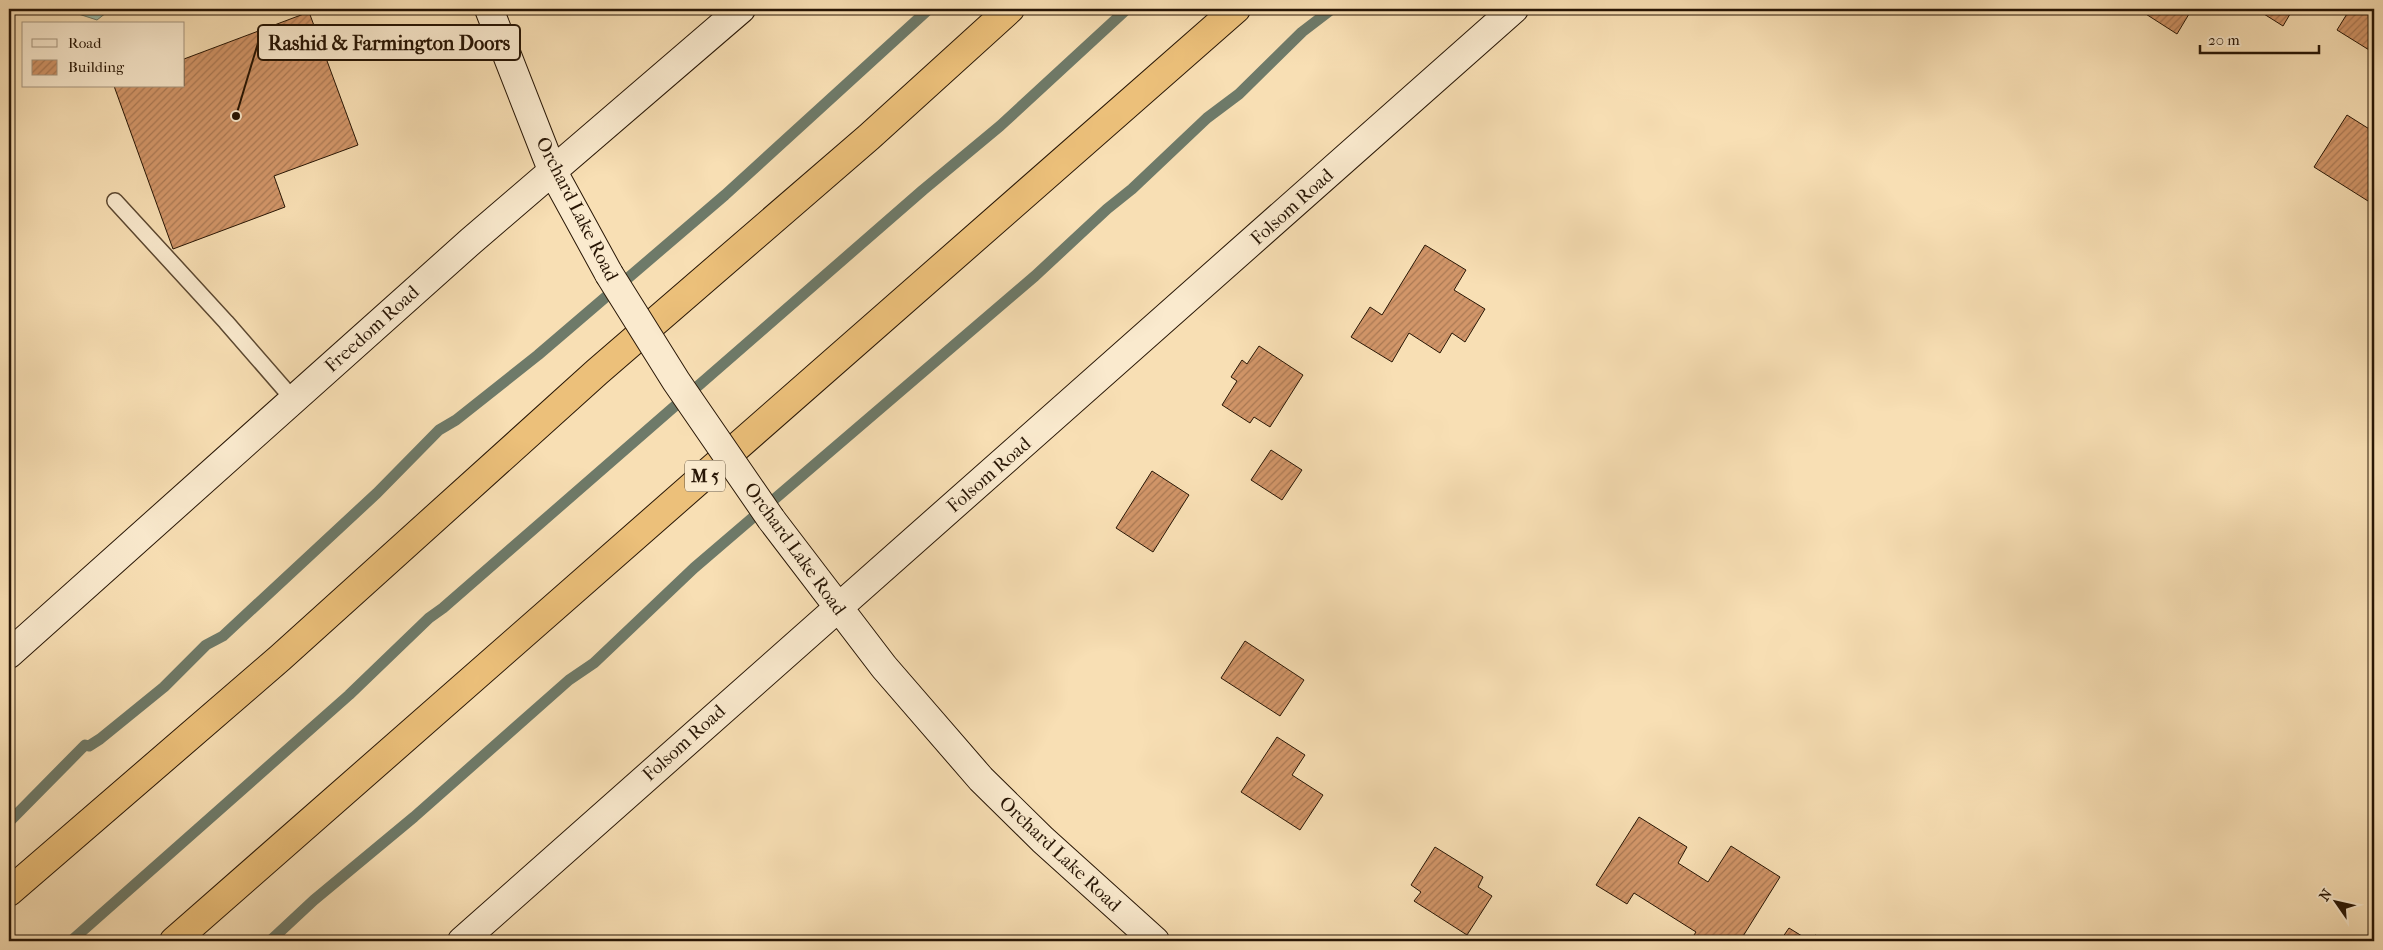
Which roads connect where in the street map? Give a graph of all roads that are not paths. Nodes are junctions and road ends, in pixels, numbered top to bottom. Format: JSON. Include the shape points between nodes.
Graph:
{"nodes":[{"id":1,"x":489,"y":9,"type":"edge"},
{"id":2,"x":741,"y":9,"type":"edge"},
{"id":3,"x":1010,"y":9,"type":"edge"},
{"id":4,"x":1236,"y":9,"type":"edge"},
{"id":5,"x":1514,"y":9,"type":"edge"},
{"id":6,"x":552,"y":170,"type":"junction"},
{"id":7,"x":115,"y":201,"type":"dead end"},
{"id":8,"x":293,"y":399,"type":"junction"},
{"id":9,"x":838,"y":608,"type":"junction"},
{"id":10,"x":9,"y":654,"type":"edge"},
{"id":11,"x":9,"y":892,"type":"edge"},
{"id":12,"x":174,"y":941,"type":"edge"},
{"id":13,"x":462,"y":941,"type":"edge"},
{"id":14,"x":1155,"y":941,"type":"edge"}],
"edges":[{"from":1,"to":6,"type":"street","name":"Orchard Lake Road"},
{"from":2,"to":6,"type":"street","name":"Freedom Road"},
{"from":3,"to":11,"type":"highway","via":[[869,137],[597,372],[280,658]]},
{"from":4,"to":12,"type":"highway","number":"M 5"},
{"from":5,"to":9,"type":"street","name":"Folsom Road"},
{"from":6,"to":8,"type":"street","name":"Freedom Road"},
{"from":6,"to":9,"type":"street","name":"Orchard Lake Road","bridge":true,"via":[[609,274],[676,381],[771,519]]},
{"from":7,"to":8,"type":"lane"},
{"from":8,"to":10,"type":"street","name":"Freedom Road"},
{"from":9,"to":13,"type":"street","name":"Folsom Road"},
{"from":9,"to":14,"type":"street","name":"Orchard Lake Road","via":[[884,667],[981,779],[1042,840]]}]}
